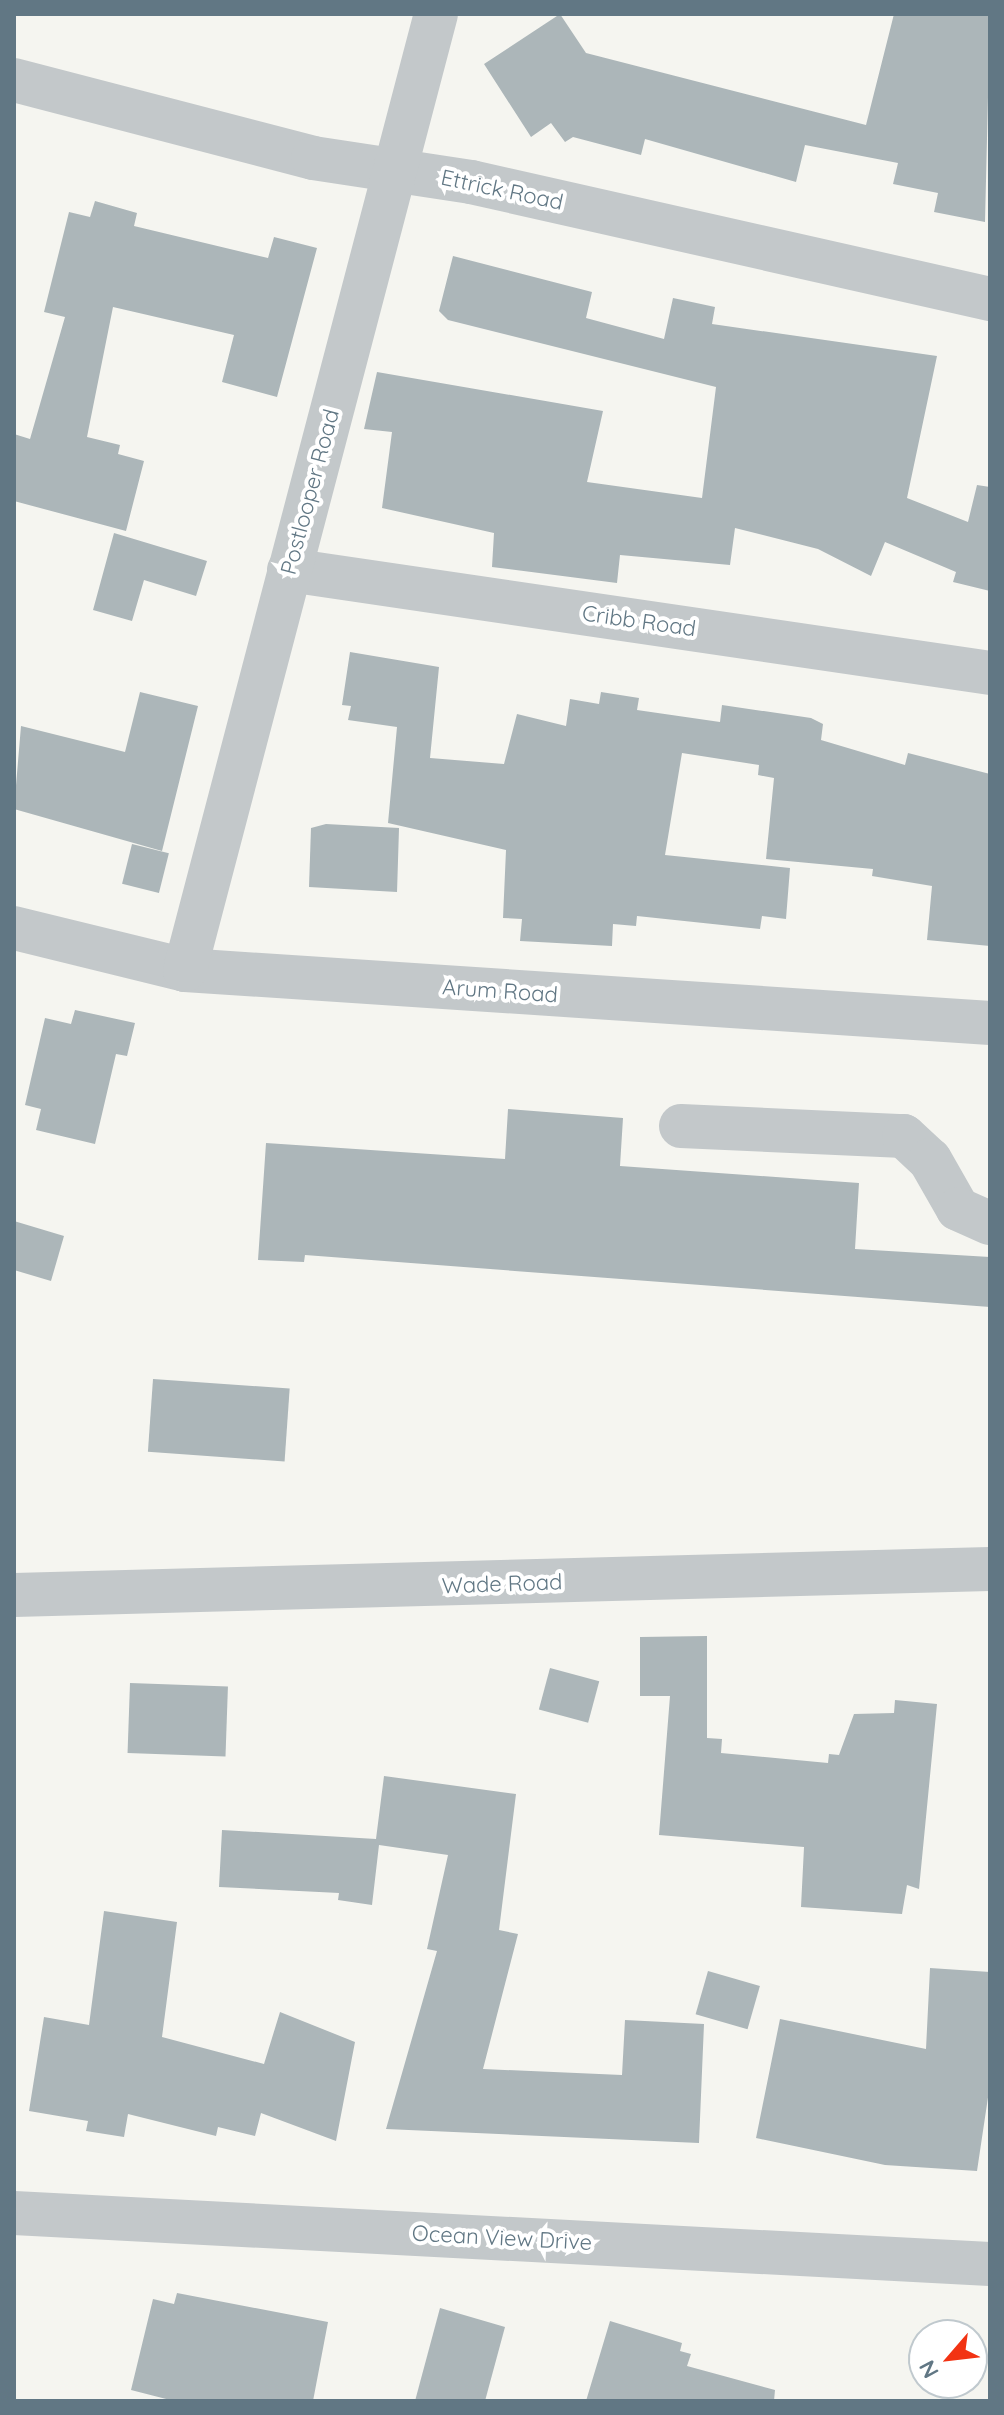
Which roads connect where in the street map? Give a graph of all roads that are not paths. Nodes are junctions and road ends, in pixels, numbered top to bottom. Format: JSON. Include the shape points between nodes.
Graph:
{"nodes":[{"id":1,"x":436,"y":14,"type":"edge"},
{"id":2,"x":14,"y":80,"type":"edge"},
{"id":3,"x":396,"y":169,"type":"junction"},
{"id":4,"x":990,"y":299,"type":"edge"},
{"id":5,"x":289,"y":570,"type":"junction"},
{"id":6,"x":990,"y":673,"type":"edge"},
{"id":7,"x":14,"y":928,"type":"edge"},
{"id":8,"x":185,"y":970,"type":"junction"},
{"id":9,"x":990,"y":1023,"type":"edge"},
{"id":10,"x":681,"y":1126,"type":"dead end"},
{"id":11,"x":990,"y":1223,"type":"edge"},
{"id":12,"x":990,"y":1569,"type":"edge"},
{"id":13,"x":14,"y":1595,"type":"edge"},
{"id":14,"x":14,"y":2213,"type":"edge"},
{"id":15,"x":990,"y":2264,"type":"edge"}],
"edges":[{"from":1,"to":3,"type":"street","name":"Postlooper Road"},
{"from":2,"to":3,"type":"street","name":"Ettrick Road","via":[[313,158]]},
{"from":3,"to":4,"type":"street","name":"Ettrick Road"},
{"from":3,"to":5,"type":"street","name":"Postlooper Road"},
{"from":5,"to":6,"type":"street","name":"Cribb Road"},
{"from":5,"to":8,"type":"street","name":"Postlooper Road"},
{"from":7,"to":8,"type":"street","name":"Arum Road"},
{"from":8,"to":9,"type":"street","name":"Arum Road"},
{"from":10,"to":11,"type":"street","via":[[904,1136],[930,1160],[958,1209]]},
{"from":12,"to":13,"type":"street","name":"Wade Road"},
{"from":14,"to":15,"type":"street","name":"Ocean View Drive"}]}
